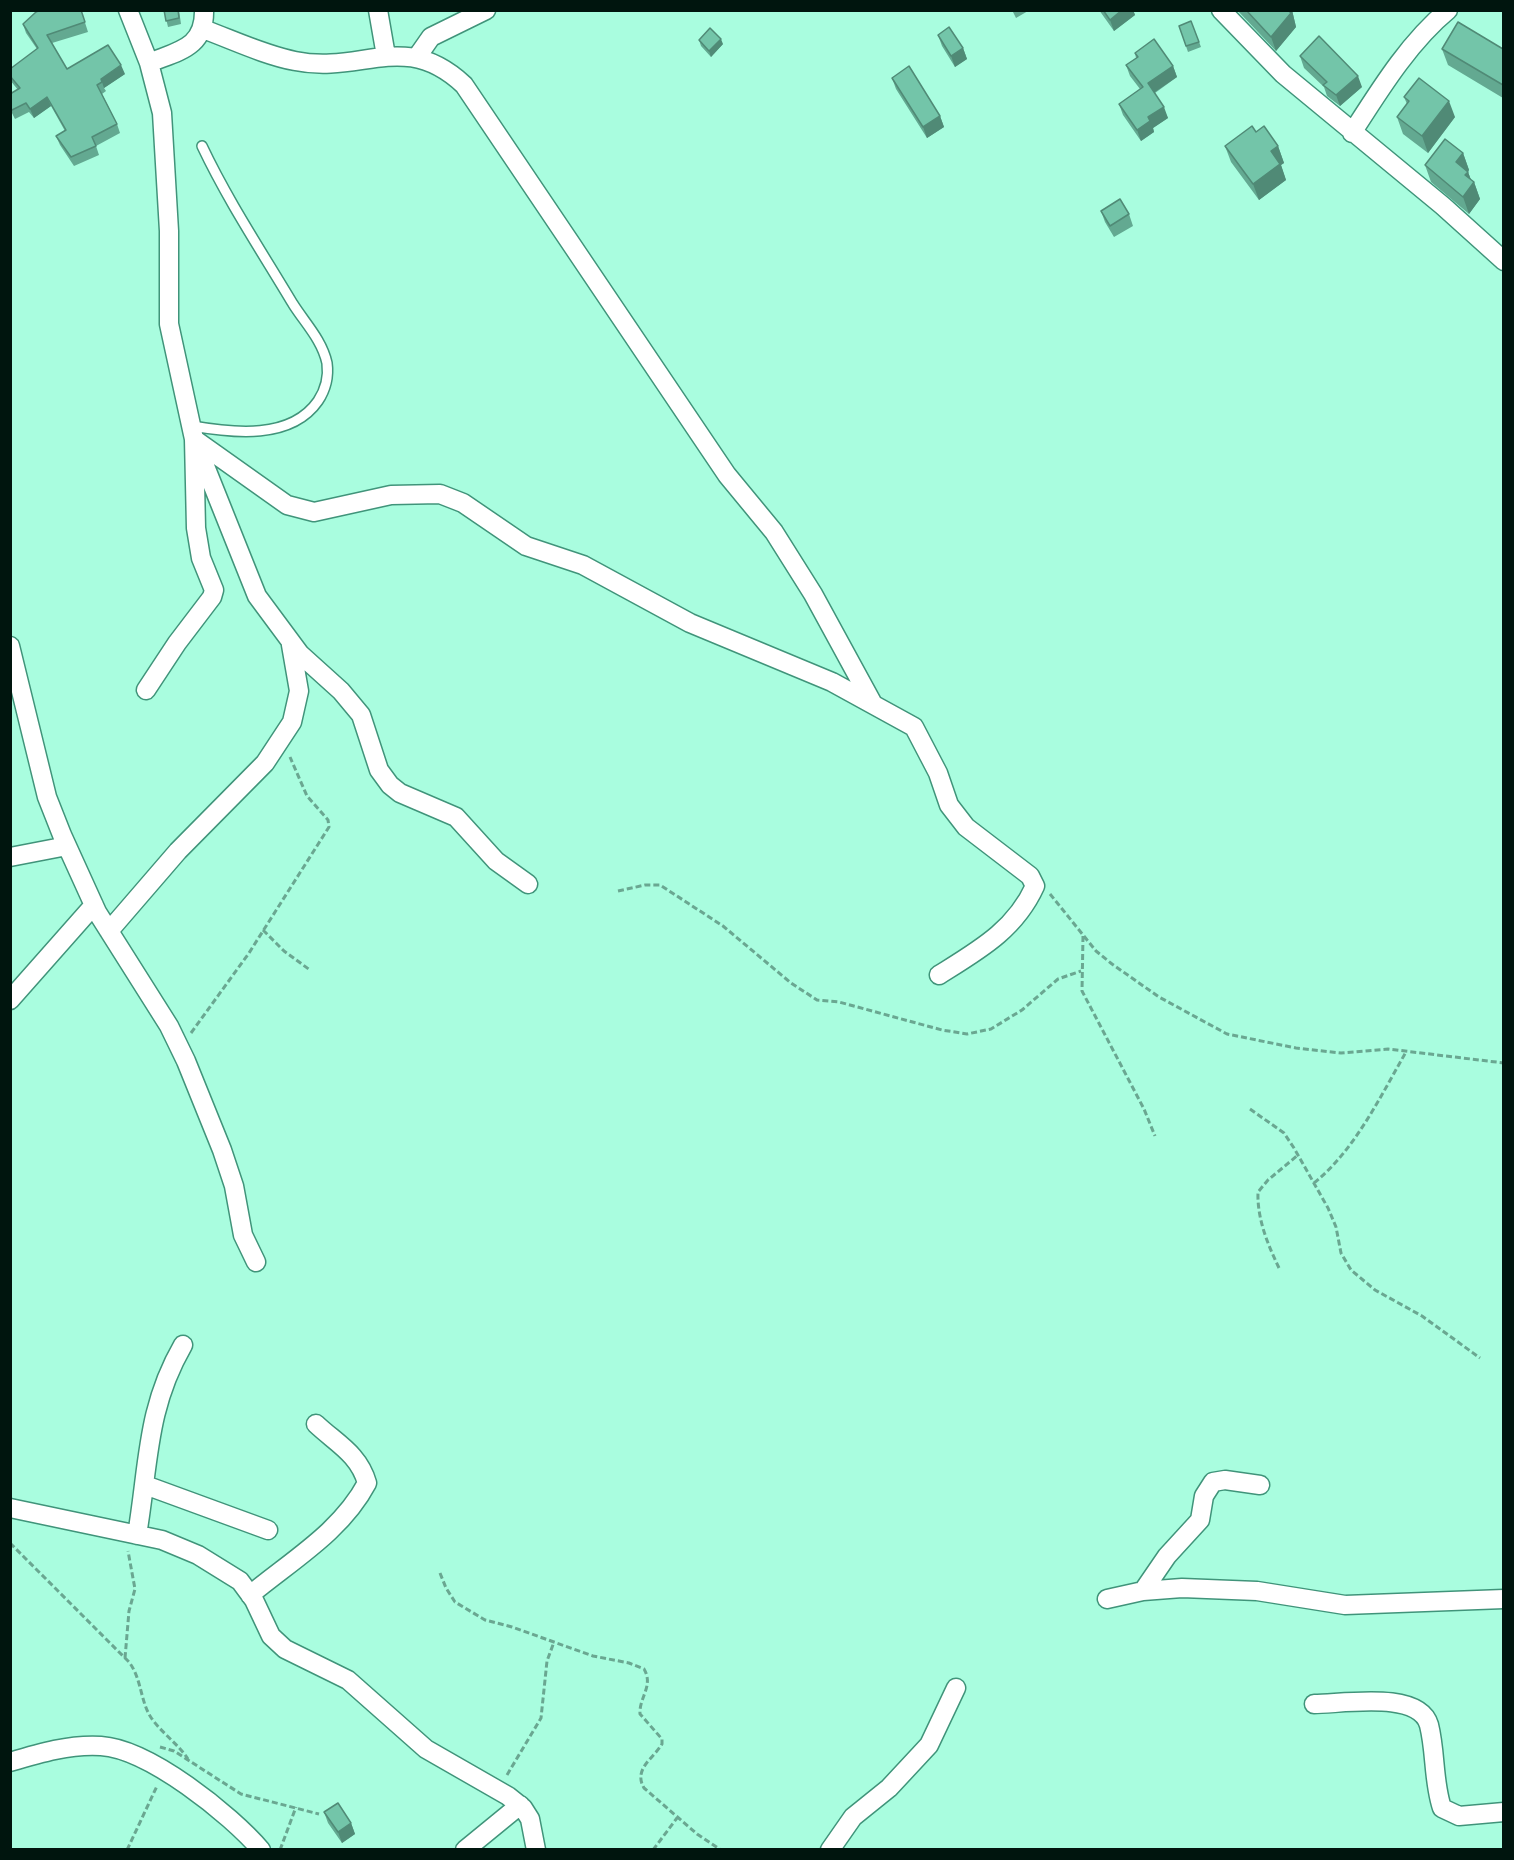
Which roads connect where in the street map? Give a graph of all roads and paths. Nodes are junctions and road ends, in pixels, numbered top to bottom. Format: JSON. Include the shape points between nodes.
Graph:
{"nodes":[{"id":1,"x":128,"y":10,"type":"edge"},
{"id":2,"x":204,"y":10,"type":"edge"},
{"id":3,"x":378,"y":10,"type":"edge"},
{"id":4,"x":486,"y":10,"type":"edge"},
{"id":5,"x":1221,"y":10,"type":"edge"},
{"id":6,"x":1448,"y":10,"type":"edge"},
{"id":7,"x":203,"y":29,"type":"junction"},
{"id":8,"x":386,"y":56,"type":"junction"},
{"id":9,"x":417,"y":57,"type":"junction"},
{"id":10,"x":149,"y":63,"type":"junction"},
{"id":11,"x":1352,"y":133,"type":"junction"},
{"id":12,"x":202,"y":147,"type":"dead end"},
{"id":13,"x":1503,"y":261,"type":"edge"},
{"id":14,"x":193,"y":432,"type":"junction"},
{"id":15,"x":291,"y":643,"type":"junction"},
{"id":16,"x":10,"y":646,"type":"edge"},
{"id":17,"x":146,"y":690,"type":"dead end"},
{"id":18,"x":873,"y":704,"type":"junction"},
{"id":19,"x":17,"y":707,"type":"edge"},
{"id":20,"x":278,"y":743,"type":"junction"},
{"id":21,"x":67,"y":846,"type":"junction"},
{"id":22,"x":10,"y":857,"type":"edge"},
{"id":23,"x":1034,"y":882,"type":"junction"},
{"id":24,"x":528,"y":884,"type":"dead end"},
{"id":25,"x":618,"y":891,"type":"dead end"},
{"id":26,"x":94,"y":905,"type":"junction"},
{"id":27,"x":263,"y":930,"type":"junction"},
{"id":28,"x":109,"y":931,"type":"junction"},
{"id":29,"x":1083,"y":934,"type":"junction"},
{"id":30,"x":310,"y":970,"type":"dead end"},
{"id":31,"x":1081,"y":971,"type":"junction"},
{"id":32,"x":939,"y":975,"type":"dead end"},
{"id":33,"x":10,"y":1000,"type":"edge"},
{"id":34,"x":180,"y":1049,"type":"junction"},
{"id":35,"x":1406,"y":1052,"type":"junction"},
{"id":36,"x":1503,"y":1064,"type":"edge"},
{"id":37,"x":1250,"y":1109,"type":"dead end"},
{"id":38,"x":1155,"y":1136,"type":"dead end"},
{"id":39,"x":1298,"y":1155,"type":"junction"},
{"id":40,"x":1314,"y":1183,"type":"junction"},
{"id":41,"x":256,"y":1262,"type":"dead end"},
{"id":42,"x":1279,"y":1268,"type":"dead end"},
{"id":43,"x":183,"y":1345,"type":"dead end"},
{"id":44,"x":1480,"y":1358,"type":"dead end"},
{"id":45,"x":315,"y":1424,"type":"dead end"},
{"id":46,"x":145,"y":1485,"type":"junction"},
{"id":47,"x":1260,"y":1485,"type":"dead end"},
{"id":48,"x":10,"y":1508,"type":"edge"},
{"id":49,"x":268,"y":1530,"type":"dead end"},
{"id":50,"x":132,"y":1534,"type":"junction"},
{"id":51,"x":10,"y":1543,"type":"edge"},
{"id":52,"x":440,"y":1573,"type":"dead end"},
{"id":53,"x":1143,"y":1591,"type":"junction"},
{"id":54,"x":250,"y":1595,"type":"junction"},
{"id":55,"x":1107,"y":1599,"type":"dead end"},
{"id":56,"x":1503,"y":1599,"type":"edge"},
{"id":57,"x":554,"y":1642,"type":"junction"},
{"id":58,"x":125,"y":1659,"type":"junction"},
{"id":59,"x":956,"y":1688,"type":"dead end"},
{"id":60,"x":1314,"y":1704,"type":"dead end"},
{"id":61,"x":129,"y":1753,"type":"junction"},
{"id":62,"x":13,"y":1756,"type":"edge"},
{"id":63,"x":188,"y":1759,"type":"junction"},
{"id":64,"x":165,"y":1771,"type":"junction"},
{"id":65,"x":497,"y":1788,"type":"junction"},
{"id":66,"x":520,"y":1805,"type":"junction"},
{"id":67,"x":296,"y":1807,"type":"junction"},
{"id":68,"x":1503,"y":1812,"type":"edge"},
{"id":69,"x":319,"y":1814,"type":"dead end"},
{"id":70,"x":677,"y":1817,"type":"junction"},
{"id":71,"x":127,"y":1850,"type":"edge"},
{"id":72,"x":261,"y":1850,"type":"edge"},
{"id":73,"x":280,"y":1850,"type":"edge"},
{"id":74,"x":465,"y":1850,"type":"edge"},
{"id":75,"x":536,"y":1850,"type":"edge"},
{"id":76,"x":652,"y":1850,"type":"edge"},
{"id":77,"x":721,"y":1850,"type":"edge"},
{"id":78,"x":830,"y":1850,"type":"edge"}],
"edges":[{"from":1,"to":10,"type":"street"},
{"from":2,"to":7,"type":"street"},
{"from":3,"to":8,"type":"street"},
{"from":4,"to":9,"type":"street","via":[[431,37]]},
{"from":5,"to":11,"type":"street","via":[[1283,74]]},
{"from":6,"to":11,"type":"street","via":[[1424,33]]},
{"from":7,"to":8,"type":"street","via":[[294,61],[330,65]]},
{"from":7,"to":10,"type":"street","via":[[194,44]]},
{"from":8,"to":9,"type":"street"},
{"from":9,"to":18,"type":"street","via":[[450,72],[464,85],[727,475],[774,532]]},
{"from":10,"to":14,"type":"street","via":[[162,112],[166,163],[169,324]]},
{"from":11,"to":13,"type":"street","via":[[1443,206]]},
{"from":12,"to":14,"type":"lane","via":[[222,189],[316,337],[326,361],[328,379],[314,407],[300,421],[257,431]]},
{"from":14,"to":15,"type":"street","via":[[257,596]]},
{"from":14,"to":17,"type":"street","via":[[196,528],[201,558],[214,590]]},
{"from":14,"to":18,"type":"street","via":[[286,505],[300,510],[314,512],[390,495],[440,494],[463,503],[525,546],[583,565],[690,623],[778,658]]},
{"from":15,"to":20,"type":"street","via":[[299,691],[297,708]]},
{"from":15,"to":24,"type":"street","via":[[361,715],[379,770],[390,785],[456,817],[496,861]]},
{"from":16,"to":19,"type":"street"},
{"from":18,"to":23,"type":"street","via":[[914,727],[938,773],[949,805],[966,827]]},
{"from":19,"to":21,"type":"street"},
{"from":20,"to":27,"type":"path","via":[[329,827]]},
{"from":20,"to":28,"type":"street","via":[[265,763],[178,851]]},
{"from":21,"to":22,"type":"street"},
{"from":21,"to":26,"type":"street"},
{"from":23,"to":29,"type":"path","via":[[1057,900]]},
{"from":23,"to":32,"type":"street","via":[[1015,921],[995,940]]},
{"from":25,"to":31,"type":"path","via":[[660,885],[723,926],[817,1000],[839,1002],[942,1030],[967,1034],[991,1029],[1022,1010],[1058,979]]},
{"from":26,"to":28,"type":"street"},
{"from":26,"to":33,"type":"street"},
{"from":27,"to":30,"type":"path"},
{"from":27,"to":34,"type":"path"},
{"from":28,"to":34,"type":"street"},
{"from":29,"to":31,"type":"path"},
{"from":29,"to":35,"type":"path","via":[[1096,951],[1141,985],[1227,1034],[1341,1053],[1388,1049]]},
{"from":31,"to":38,"type":"path","via":[[1082,991]]},
{"from":34,"to":41,"type":"street","via":[[222,1150],[234,1186],[243,1235]]},
{"from":35,"to":36,"type":"path"},
{"from":35,"to":40,"type":"path","via":[[1346,1151]]},
{"from":37,"to":39,"type":"path","via":[[1284,1133]]},
{"from":39,"to":40,"type":"path"},
{"from":39,"to":42,"type":"path","via":[[1258,1192],[1268,1246]]},
{"from":40,"to":44,"type":"path","via":[[1328,1208],[1341,1252],[1351,1270]]},
{"from":43,"to":46,"type":"street","via":[[167,1373],[156,1405]]},
{"from":45,"to":54,"type":"street","via":[[349,1450],[364,1470],[367,1483],[334,1528]]},
{"from":46,"to":49,"type":"street"},
{"from":46,"to":50,"type":"street"},
{"from":47,"to":53,"type":"street","via":[[1213,1482],[1204,1496],[1200,1520],[1167,1556]]},
{"from":48,"to":50,"type":"street"},
{"from":50,"to":54,"type":"street","via":[[162,1540],[198,1555],[240,1581]]},
{"from":50,"to":58,"type":"path","via":[[135,1589]]},
{"from":51,"to":58,"type":"path"},
{"from":52,"to":57,"type":"path","via":[[450,1595],[468,1612]]},
{"from":53,"to":55,"type":"street"},
{"from":53,"to":56,"type":"street","via":[[1218,1588],[1345,1605]]},
{"from":54,"to":65,"type":"street","via":[[271,1636],[285,1649],[348,1680],[426,1749]]},
{"from":57,"to":65,"type":"path","via":[[547,1660],[541,1718],[520,1758]]},
{"from":57,"to":70,"type":"path","via":[[644,1670],[648,1685],[640,1714],[662,1744],[640,1771],[639,1780]]},
{"from":58,"to":63,"type":"path","via":[[137,1674],[153,1720]]},
{"from":59,"to":78,"type":"street","via":[[929,1745],[889,1788],[853,1817]]},
{"from":60,"to":68,"type":"street","via":[[1398,1701],[1413,1706],[1429,1723],[1435,1787],[1442,1808],[1459,1816]]},
{"from":61,"to":62,"type":"street","via":[[102,1746]]},
{"from":61,"to":63,"type":"path","via":[[159,1747]]},
{"from":61,"to":64,"type":"street"},
{"from":63,"to":67,"type":"path","via":[[241,1794]]},
{"from":64,"to":71,"type":"path"},
{"from":64,"to":72,"type":"street","via":[[223,1813]]},
{"from":65,"to":66,"type":"street"},
{"from":66,"to":74,"type":"street"},
{"from":66,"to":75,"type":"street","via":[[530,1819]]},
{"from":67,"to":69,"type":"path"},
{"from":67,"to":73,"type":"path"},
{"from":70,"to":76,"type":"path"},
{"from":70,"to":77,"type":"path"}]}
